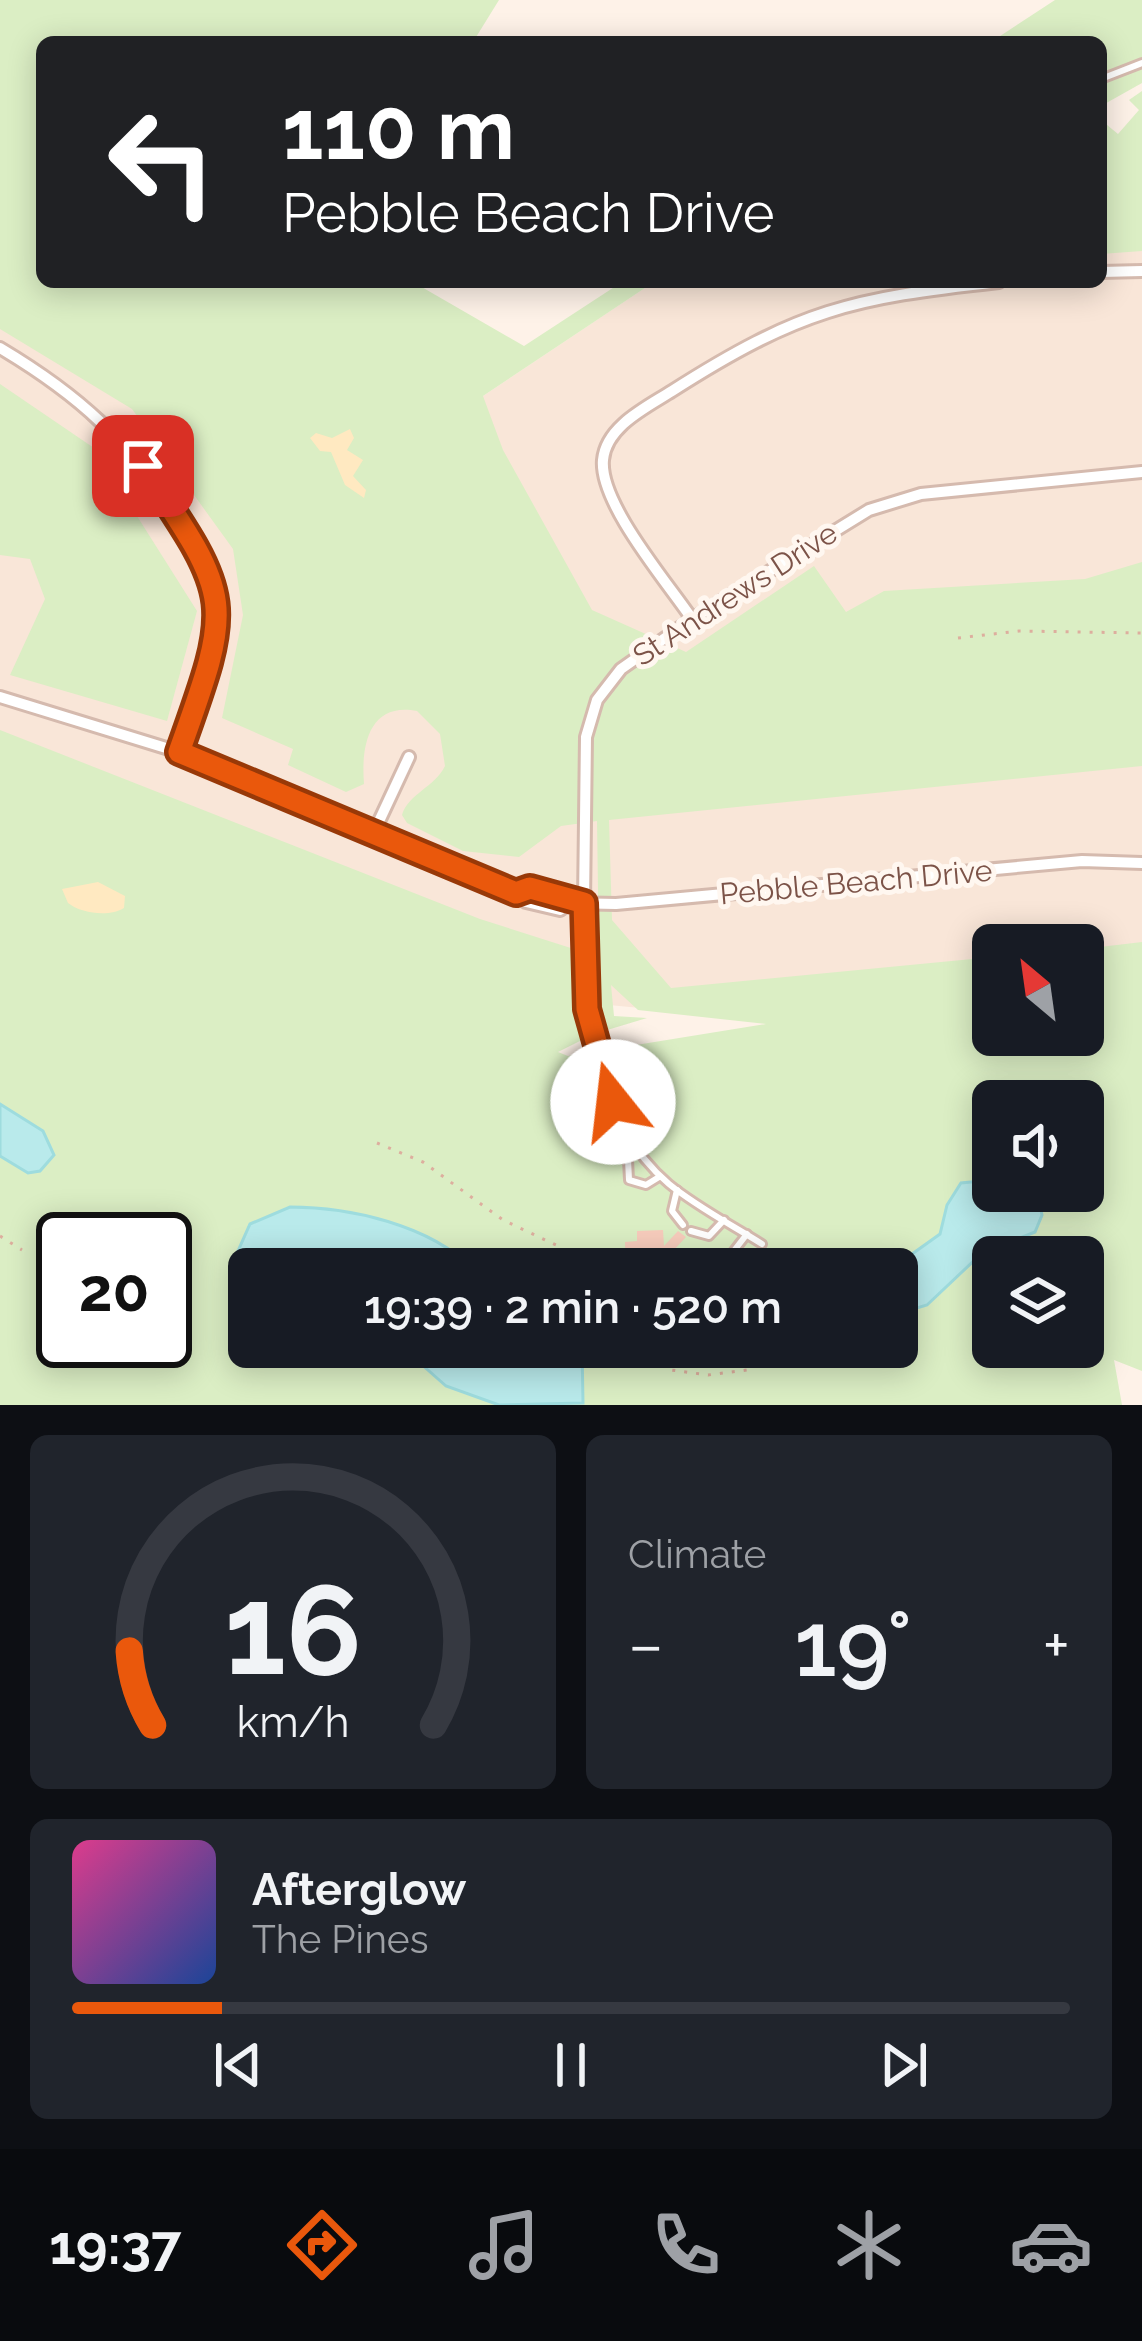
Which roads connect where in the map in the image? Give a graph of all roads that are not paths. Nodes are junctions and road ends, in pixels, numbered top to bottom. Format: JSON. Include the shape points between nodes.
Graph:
{"nodes":[{"id":1,"x":1142,"y":63,"type":"edge"},
{"id":2,"x":1107,"y":77,"type":"edge"},
{"id":3,"x":1107,"y":272,"type":"edge"},
{"id":4,"x":1142,"y":272,"type":"edge"},
{"id":5,"x":945,"y":288,"type":"edge"},
{"id":6,"x":0,"y":348,"type":"edge"},
{"id":7,"x":1142,"y":472,"type":"edge"},
{"id":8,"x":692,"y":619,"type":"junction"},
{"id":9,"x":0,"y":698,"type":"edge"},
{"id":10,"x":179,"y":752,"type":"junction"},
{"id":11,"x":409,"y":757,"type":"dead end"},
{"id":12,"x":374,"y":832,"type":"junction"},
{"id":13,"x":1142,"y":863,"type":"edge"},
{"id":14,"x":584,"y":903,"type":"junction"},
{"id":15,"x":627,"y":1135,"type":"junction"},
{"id":16,"x":660,"y":1176,"type":"junction"},
{"id":17,"x":677,"y":1190,"type":"junction"},
{"id":18,"x":724,"y":1220,"type":"junction"},
{"id":19,"x":683,"y":1225,"type":"dead end"},
{"id":20,"x":691,"y":1232,"type":"dead end"},
{"id":21,"x":747,"y":1234,"type":"junction"},
{"id":22,"x":762,"y":1244,"type":"dead end"},
{"id":23,"x":736,"y":1248,"type":"edge"}],
"edges":[{"from":1,"to":2,"type":"lane"},
{"from":3,"to":4,"type":"street"},
{"from":5,"to":8,"type":"street","via":[[873,296],[796,319],[676,388],[612,436],[603,462],[607,490]]},
{"from":6,"to":10,"type":"street","via":[[66,388],[113,430],[207,566],[217,634]]},
{"from":7,"to":8,"type":"street","name":"St Andrews Drive","via":[[921,494],[882,506],[843,522]]},
{"from":8,"to":14,"type":"street","name":"St Andrews Drive","via":[[621,669],[589,720]]},
{"from":9,"to":10,"type":"street","name":"Pebble Beach Drive"},
{"from":10,"to":12,"type":"street","name":"Pebble Beach Drive"},
{"from":11,"to":12,"type":"street"},
{"from":12,"to":14,"type":"street","name":"Pebble Beach Drive","via":[[516,893],[530,888]]},
{"from":13,"to":14,"type":"street","name":"Pebble Beach Drive","via":[[1082,861]]},
{"from":14,"to":15,"type":"lane","name":"St Andrews Drive","via":[[587,1009]]},
{"from":15,"to":16,"type":"lane","name":"St Andrews Drive"},
{"from":15,"to":16,"type":"lane","via":[[628,1178],[646,1185]]},
{"from":16,"to":17,"type":"lane","name":"St Andrews Drive"},
{"from":17,"to":18,"type":"lane","name":"St Andrews Drive"},
{"from":17,"to":19,"type":"lane","via":[[672,1211]]},
{"from":18,"to":20,"type":"lane","via":[[709,1236]]},
{"from":18,"to":21,"type":"lane","name":"St Andrews Drive"},
{"from":21,"to":22,"type":"lane","name":"St Andrews Drive"},
{"from":21,"to":23,"type":"lane"}]}
